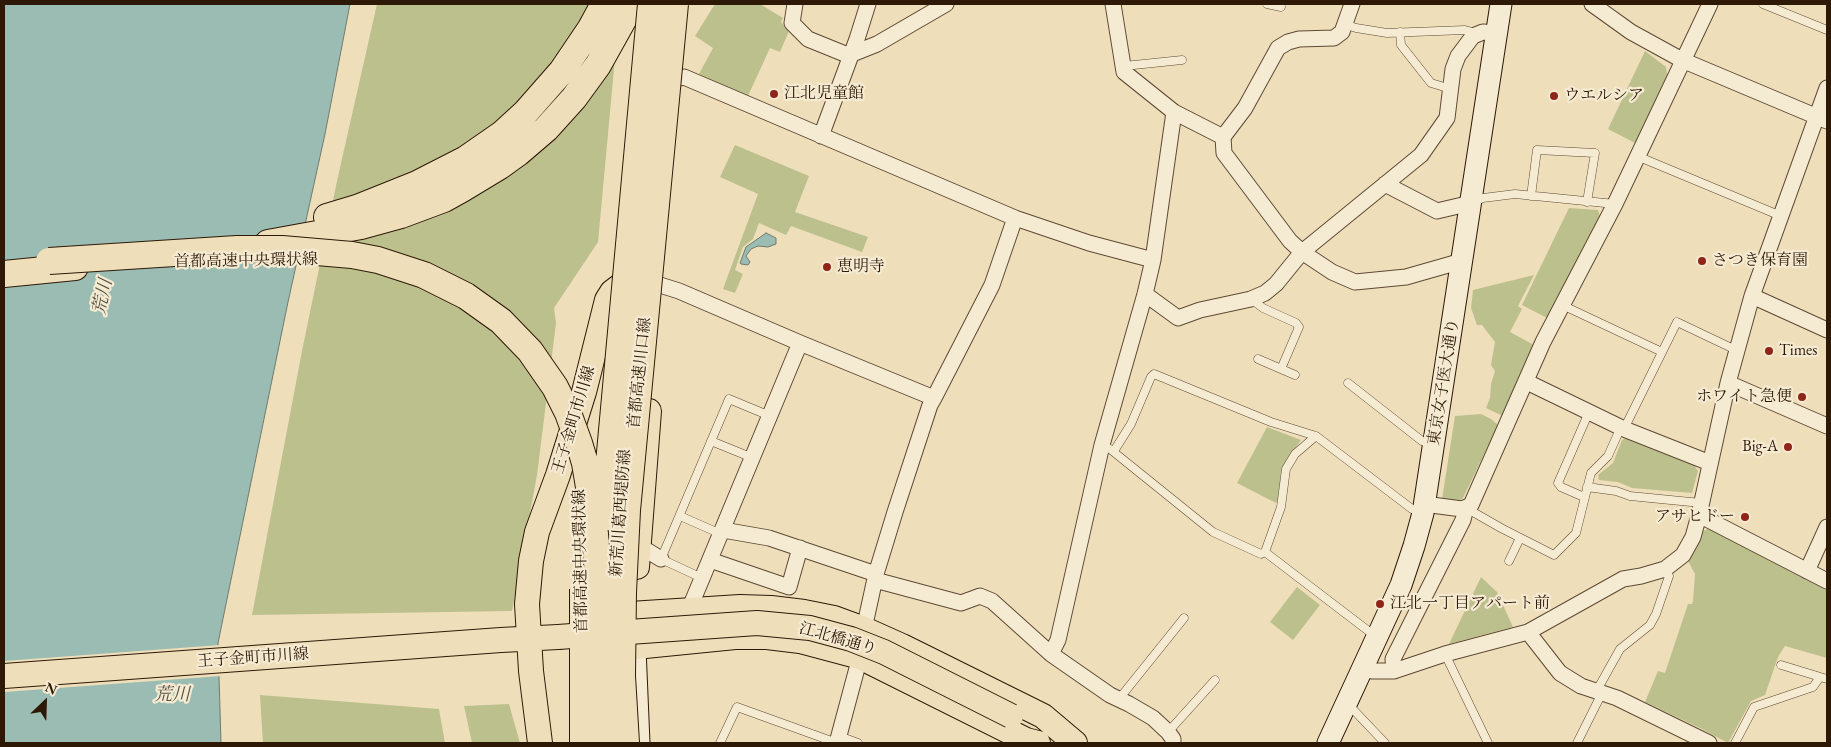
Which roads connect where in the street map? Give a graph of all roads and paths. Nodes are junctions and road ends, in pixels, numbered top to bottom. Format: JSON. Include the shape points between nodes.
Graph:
{"nodes":[{"id":1,"x":604,"y":4,"type":"edge"},
{"id":2,"x":632,"y":4,"type":"edge"},
{"id":3,"x":651,"y":4,"type":"edge"},
{"id":4,"x":669,"y":4,"type":"edge"},
{"id":5,"x":675,"y":4,"type":"edge"},
{"id":6,"x":685,"y":4,"type":"edge"},
{"id":7,"x":795,"y":4,"type":"edge"},
{"id":8,"x":868,"y":4,"type":"edge"},
{"id":9,"x":946,"y":4,"type":"edge"},
{"id":10,"x":1113,"y":4,"type":"edge"},
{"id":11,"x":1267,"y":4,"type":"edge"},
{"id":12,"x":1352,"y":4,"type":"edge"},
{"id":13,"x":1501,"y":4,"type":"edge"},
{"id":14,"x":1592,"y":4,"type":"edge"},
{"id":15,"x":1710,"y":4,"type":"edge"},
{"id":16,"x":1762,"y":4,"type":"edge"},
{"id":17,"x":1281,"y":7,"type":"dead end"},
{"id":18,"x":1344,"y":24,"type":"junction"},
{"id":19,"x":1827,"y":30,"type":"edge"},
{"id":20,"x":1400,"y":32,"type":"junction"},
{"id":21,"x":1487,"y":33,"type":"junction"},
{"id":22,"x":852,"y":54,"type":"junction"},
{"id":23,"x":1182,"y":60,"type":"dead end"},
{"id":24,"x":1682,"y":60,"type":"junction"},
{"id":25,"x":1124,"y":66,"type":"junction"},
{"id":26,"x":670,"y":80,"type":"junction"},
{"id":27,"x":1450,"y":88,"type":"junction"},
{"id":28,"x":1827,"y":88,"type":"edge"},
{"id":29,"x":1174,"y":112,"type":"junction"},
{"id":30,"x":1822,"y":119,"type":"edge"},
{"id":31,"x":821,"y":136,"type":"junction"},
{"id":32,"x":1223,"y":137,"type":"junction"},
{"id":33,"x":1637,"y":156,"type":"junction"},
{"id":34,"x":1385,"y":184,"type":"junction"},
{"id":35,"x":1531,"y":196,"type":"junction"},
{"id":36,"x":1587,"y":202,"type":"junction"},
{"id":37,"x":1471,"y":203,"type":"junction"},
{"id":38,"x":1615,"y":204,"type":"junction"},
{"id":39,"x":1780,"y":216,"type":"junction"},
{"id":40,"x":1015,"y":218,"type":"junction"},
{"id":41,"x":1302,"y":252,"type":"junction"},
{"id":42,"x":1153,"y":260,"type":"junction"},
{"id":43,"x":1462,"y":261,"type":"junction"},
{"id":44,"x":4,"y":266,"type":"edge"},
{"id":45,"x":49,"y":266,"type":"junction"},
{"id":46,"x":4,"y":274,"type":"edge"},
{"id":47,"x":650,"y":285,"type":"junction"},
{"id":48,"x":1145,"y":294,"type":"junction"},
{"id":49,"x":1752,"y":296,"type":"junction"},
{"id":50,"x":1251,"y":299,"type":"junction"},
{"id":51,"x":1562,"y":306,"type":"junction"},
{"id":52,"x":1827,"y":330,"type":"edge"},
{"id":53,"x":800,"y":343,"type":"junction"},
{"id":54,"x":1738,"y":351,"type":"junction"},
{"id":55,"x":1662,"y":352,"type":"junction"},
{"id":56,"x":1258,"y":359,"type":"dead end"},
{"id":57,"x":1281,"y":369,"type":"junction"},
{"id":58,"x":1295,"y":375,"type":"dead end"},
{"id":59,"x":1526,"y":382,"type":"junction"},
{"id":60,"x":1348,"y":383,"type":"dead end"},
{"id":61,"x":1728,"y":383,"type":"junction"},
{"id":62,"x":934,"y":398,"type":"junction"},
{"id":63,"x":1589,"y":412,"type":"junction"},
{"id":64,"x":770,"y":416,"type":"junction"},
{"id":65,"x":1827,"y":426,"type":"edge"},
{"id":66,"x":1622,"y":428,"type":"junction"},
{"id":67,"x":1316,"y":436,"type":"junction"},
{"id":68,"x":711,"y":441,"type":"junction"},
{"id":69,"x":1434,"y":444,"type":"junction"},
{"id":70,"x":1108,"y":448,"type":"junction"},
{"id":71,"x":753,"y":458,"type":"junction"},
{"id":72,"x":1710,"y":463,"type":"junction"},
{"id":73,"x":1587,"y":488,"type":"junction"},
{"id":74,"x":1584,"y":497,"type":"junction"},
{"id":75,"x":1466,"y":508,"type":"junction"},
{"id":76,"x":1424,"y":509,"type":"junction"},
{"id":77,"x":1700,"y":509,"type":"junction"},
{"id":78,"x":680,"y":516,"type":"junction"},
{"id":79,"x":1827,"y":527,"type":"edge"},
{"id":80,"x":722,"y":532,"type":"junction"},
{"id":81,"x":1520,"y":538,"type":"junction"},
{"id":82,"x":638,"y":545,"type":"junction"},
{"id":83,"x":800,"y":548,"type":"junction"},
{"id":84,"x":1265,"y":552,"type":"junction"},
{"id":85,"x":661,"y":559,"type":"junction"},
{"id":86,"x":710,"y":560,"type":"junction"},
{"id":87,"x":1509,"y":561,"type":"dead end"},
{"id":88,"x":1665,"y":569,"type":"junction"},
{"id":89,"x":1808,"y":571,"type":"junction"},
{"id":90,"x":876,"y":577,"type":"junction"},
{"id":91,"x":702,"y":578,"type":"junction"},
{"id":92,"x":1827,"y":582,"type":"edge"},
{"id":93,"x":740,"y":607,"type":"junction"},
{"id":94,"x":688,"y":612,"type":"junction"},
{"id":95,"x":624,"y":615,"type":"junction"},
{"id":96,"x":1184,"y":618,"type":"dead end"},
{"id":97,"x":864,"y":629,"type":"junction"},
{"id":98,"x":1528,"y":632,"type":"junction"},
{"id":99,"x":735,"y":637,"type":"junction"},
{"id":100,"x":528,"y":638,"type":"junction"},
{"id":101,"x":1377,"y":638,"type":"junction"},
{"id":102,"x":501,"y":640,"type":"joint"},
{"id":103,"x":625,"y":649,"type":"junction"},
{"id":104,"x":1051,"y":654,"type":"junction"},
{"id":105,"x":1445,"y":654,"type":"junction"},
{"id":106,"x":860,"y":657,"type":"junction"},
{"id":107,"x":1781,"y":665,"type":"dead end"},
{"id":108,"x":1363,"y":669,"type":"junction"},
{"id":109,"x":1394,"y":670,"type":"junction"},
{"id":110,"x":4,"y":676,"type":"edge"},
{"id":111,"x":1824,"y":678,"type":"edge"},
{"id":112,"x":1215,"y":680,"type":"dead end"},
{"id":113,"x":1599,"y":692,"type":"junction"},
{"id":114,"x":1119,"y":699,"type":"junction"},
{"id":115,"x":1347,"y":702,"type":"junction"},
{"id":116,"x":1171,"y":738,"type":"edge"},
{"id":117,"x":838,"y":741,"type":"edge"},
{"id":118,"x":1701,"y":741,"type":"edge"},
{"id":119,"x":540,"y":743,"type":"edge"},
{"id":120,"x":582,"y":743,"type":"edge"},
{"id":121,"x":599,"y":743,"type":"edge"},
{"id":122,"x":608,"y":743,"type":"edge"},
{"id":123,"x":617,"y":743,"type":"edge"},
{"id":124,"x":626,"y":743,"type":"edge"},
{"id":125,"x":639,"y":743,"type":"edge"},
{"id":126,"x":720,"y":743,"type":"edge"},
{"id":127,"x":858,"y":743,"type":"edge"},
{"id":128,"x":1038,"y":743,"type":"edge"},
{"id":129,"x":1064,"y":743,"type":"edge"},
{"id":130,"x":1075,"y":743,"type":"edge"},
{"id":131,"x":1328,"y":743,"type":"edge"},
{"id":132,"x":1385,"y":743,"type":"edge"},
{"id":133,"x":1488,"y":743,"type":"edge"},
{"id":134,"x":1577,"y":743,"type":"edge"},
{"id":135,"x":1735,"y":743,"type":"edge"}],
"edges":[{"from":1,"to":45,"type":"highway","bridge":true,"via":[[562,71],[515,123],[466,159],[417,184],[356,208],[256,235]]},
{"from":2,"to":45,"type":"highway","name":"首都高速中央環状線","bridge":true,"via":[[586,82],[546,129],[500,166],[444,199],[400,215],[267,244]]},
{"from":3,"to":121,"type":"highway","name":"首都高速川口線","bridge":true,"via":[[605,508],[597,657]]},
{"from":4,"to":26,"type":"main road"},
{"from":5,"to":124,"type":"highway","name":"首都高速川口線","bridge":true,"via":[[627,519],[622,676]]},
{"from":6,"to":26,"type":"main road"},
{"from":7,"to":22,"type":"street","via":[[792,23],[808,40]]},
{"from":8,"to":22,"type":"street"},
{"from":9,"to":22,"type":"street","via":[[877,44]]},
{"from":10,"to":25,"type":"street"},
{"from":11,"to":17,"type":"lane"},
{"from":12,"to":18,"type":"street"},
{"from":13,"to":21,"type":"street","name":"東京女子医大通り"},
{"from":14,"to":24,"type":"street","via":[[1632,32]]},
{"from":15,"to":24,"type":"street"},
{"from":16,"to":19,"type":"lane"},
{"from":18,"to":20,"type":"lane","via":[[1388,33]]},
{"from":18,"to":32,"type":"street","via":[[1342,32],[1334,38],[1299,39],[1278,48],[1245,108]]},
{"from":20,"to":21,"type":"lane","via":[[1465,30]]},
{"from":20,"to":27,"type":"lane","via":[[1401,45],[1431,83]]},
{"from":21,"to":27,"type":"street","via":[[1465,45],[1453,69]]},
{"from":21,"to":37,"type":"street","name":"東京女子医大通り"},
{"from":22,"to":31,"type":"street"},
{"from":23,"to":25,"type":"lane"},
{"from":24,"to":30,"type":"street"},
{"from":24,"to":33,"type":"street"},
{"from":25,"to":29,"type":"street","via":[[1124,72]]},
{"from":26,"to":31,"type":"street","via":[[684,77]]},
{"from":26,"to":47,"type":"main road"},
{"from":27,"to":34,"type":"street","via":[[1447,118],[1420,155]]},
{"from":28,"to":30,"type":"street"},
{"from":29,"to":32,"type":"street"},
{"from":29,"to":42,"type":"street"},
{"from":30,"to":39,"type":"street"},
{"from":31,"to":40,"type":"street"},
{"from":32,"to":41,"type":"street","via":[[1224,153],[1290,241]]},
{"from":33,"to":38,"type":"street"},
{"from":33,"to":39,"type":"lane"},
{"from":34,"to":37,"type":"street","via":[[1437,211]]},
{"from":34,"to":41,"type":"street"},
{"from":35,"to":36,"type":"lane"},
{"from":35,"to":36,"type":"lane","via":[[1537,150],[1595,153]]},
{"from":35,"to":37,"type":"lane","via":[[1515,194]]},
{"from":36,"to":38,"type":"lane"},
{"from":37,"to":43,"type":"street","name":"東京女子医大通り"},
{"from":38,"to":51,"type":"street"},
{"from":39,"to":49,"type":"street"},
{"from":40,"to":42,"type":"street","via":[[1089,244]]},
{"from":40,"to":62,"type":"street","via":[[992,285]]},
{"from":41,"to":43,"type":"street","via":[[1332,272],[1355,282],[1406,278]]},
{"from":41,"to":50,"type":"street","via":[[1276,284]]},
{"from":42,"to":48,"type":"street"},
{"from":43,"to":69,"type":"street","name":"東京女子医大通り"},
{"from":44,"to":45,"type":"highway","name":"首都高速中央環状線"},
{"from":45,"to":46,"type":"highway","name":"首都高速中央環状線"},
{"from":45,"to":120,"type":"highway","name":"首都高速中央環状線","bridge":true,"via":[[269,257],[351,262],[395,272],[438,288],[496,327],[525,356],[550,391],[568,432],[576,464],[583,546]]},
{"from":45,"to":122,"type":"highway","name":"首都高速中央環状線","bridge":true,"via":[[237,249],[352,255],[401,266],[432,278],[466,296],[501,322],[530,351],[555,387],[580,443],[593,512]]},
{"from":47,"to":53,"type":"street","via":[[679,291]]},
{"from":47,"to":82,"type":"main road"},
{"from":47,"to":95,"type":"street","name":"新荒川葛西堤防線","via":[[616,564]]},
{"from":47,"to":100,"type":"main road","name":"王子金町市川線","via":[[620,286],[612,292],[602,314],[584,392],[537,532],[527,590]]},
{"from":48,"to":50,"type":"street","via":[[1178,318]]},
{"from":48,"to":70,"type":"street"},
{"from":49,"to":52,"type":"street"},
{"from":49,"to":54,"type":"street"},
{"from":50,"to":57,"type":"lane","via":[[1299,327]]},
{"from":51,"to":55,"type":"lane"},
{"from":51,"to":59,"type":"street"},
{"from":53,"to":62,"type":"street"},
{"from":53,"to":64,"type":"street"},
{"from":54,"to":55,"type":"lane","via":[[1677,322]]},
{"from":54,"to":61,"type":"street"},
{"from":55,"to":66,"type":"lane"},
{"from":56,"to":57,"type":"lane"},
{"from":57,"to":58,"type":"lane"},
{"from":59,"to":63,"type":"street"},
{"from":59,"to":75,"type":"street","via":[[1471,505]]},
{"from":60,"to":69,"type":"lane","via":[[1422,441]]},
{"from":61,"to":65,"type":"street"},
{"from":61,"to":72,"type":"street"},
{"from":62,"to":90,"type":"street"},
{"from":63,"to":66,"type":"street"},
{"from":63,"to":74,"type":"lane","via":[[1558,482],[1561,487]]},
{"from":64,"to":68,"type":"lane","via":[[728,399]]},
{"from":64,"to":71,"type":"street"},
{"from":66,"to":72,"type":"street"},
{"from":66,"to":73,"type":"lane","via":[[1608,456],[1591,473]]},
{"from":67,"to":70,"type":"lane","via":[[1271,422],[1154,374],[1131,424]]},
{"from":67,"to":76,"type":"lane","via":[[1412,509]]},
{"from":67,"to":84,"type":"lane","via":[[1295,454],[1286,469],[1281,507]]},
{"from":68,"to":71,"type":"lane"},
{"from":68,"to":78,"type":"lane"},
{"from":69,"to":76,"type":"street","name":"東京女子医大通り"},
{"from":70,"to":84,"type":"lane","via":[[1213,532],[1261,554]]},
{"from":70,"to":104,"type":"street","via":[[1058,640]]},
{"from":71,"to":80,"type":"street"},
{"from":72,"to":77,"type":"street"},
{"from":73,"to":74,"type":"lane"},
{"from":73,"to":77,"type":"lane"},
{"from":74,"to":81,"type":"lane","via":[[1576,533],[1554,555]]},
{"from":75,"to":76,"type":"street"},
{"from":75,"to":81,"type":"lane"},
{"from":75,"to":109,"type":"street","via":[[1463,520],[1392,659]]},
{"from":76,"to":101,"type":"street","name":"東京女子医大通り","via":[[1402,585]]},
{"from":77,"to":88,"type":"street","via":[[1693,536],[1683,555]]},
{"from":77,"to":89,"type":"street"},
{"from":78,"to":80,"type":"lane"},
{"from":78,"to":85,"type":"lane"},
{"from":79,"to":89,"type":"street"},
{"from":80,"to":83,"type":"street","via":[[769,538]]},
{"from":80,"to":86,"type":"street"},
{"from":81,"to":87,"type":"lane"},
{"from":82,"to":85,"type":"street"},
{"from":82,"to":95,"type":"main road"},
{"from":83,"to":86,"type":"street","via":[[788,587]]},
{"from":83,"to":90,"type":"street"},
{"from":84,"to":101,"type":"lane"},
{"from":85,"to":91,"type":"lane"},
{"from":86,"to":91,"type":"street"},
{"from":88,"to":98,"type":"street","via":[[1623,579]]},
{"from":88,"to":113,"type":"lane","via":[[1669,576],[1650,625],[1620,649]]},
{"from":89,"to":92,"type":"street"},
{"from":90,"to":97,"type":"street"},
{"from":90,"to":104,"type":"street","via":[[961,604],[980,596],[992,600]]},
{"from":91,"to":94,"type":"street"},
{"from":93,"to":94,"type":"main road"},
{"from":93,"to":97,"type":"main road","via":[[804,612]]},
{"from":93,"to":99,"type":"street"},
{"from":94,"to":95,"type":"main road"},
{"from":95,"to":103,"type":"main road"},
{"from":96,"to":114,"type":"lane"},
{"from":97,"to":130,"type":"main road","via":[[1043,716]]},
{"from":98,"to":105,"type":"street"},
{"from":98,"to":113,"type":"street","via":[[1560,673]]},
{"from":99,"to":103,"type":"main road"},
{"from":99,"to":106,"type":"main road","via":[[800,641]]},
{"from":100,"to":102,"type":"main road","name":"江北橋通り"},
{"from":100,"to":119,"type":"main road","name":"王子金町市川線"},
{"from":100,"to":129,"type":"main road","name":"江北橋通り","bridge":true,"via":[[757,623],[810,628],[884,652]]},
{"from":101,"to":108,"type":"street","name":"東京女子医大通り"},
{"from":102,"to":110,"type":"main road","name":"王子金町市川線"},
{"from":103,"to":123,"type":"street"},
{"from":103,"to":125,"type":"street"},
{"from":104,"to":114,"type":"street"},
{"from":105,"to":109,"type":"street"},
{"from":105,"to":133,"type":"lane"},
{"from":106,"to":117,"type":"street"},
{"from":106,"to":128,"type":"main road","via":[[1026,740]]},
{"from":107,"to":111,"type":"lane"},
{"from":108,"to":109,"type":"street","via":[[1372,672]]},
{"from":108,"to":115,"type":"street","name":"東京女子医大通り"},
{"from":111,"to":135,"type":"lane","via":[[1813,687],[1754,707]]},
{"from":112,"to":116,"type":"lane"},
{"from":113,"to":118,"type":"street"},
{"from":113,"to":134,"type":"lane"},
{"from":114,"to":116,"type":"street","via":[[1153,718]]},
{"from":115,"to":131,"type":"street","name":"東京女子医大通り"},
{"from":115,"to":132,"type":"lane"},
{"from":117,"to":126,"type":"lane","via":[[738,706]]},
{"from":117,"to":127,"type":"lane"}]}
